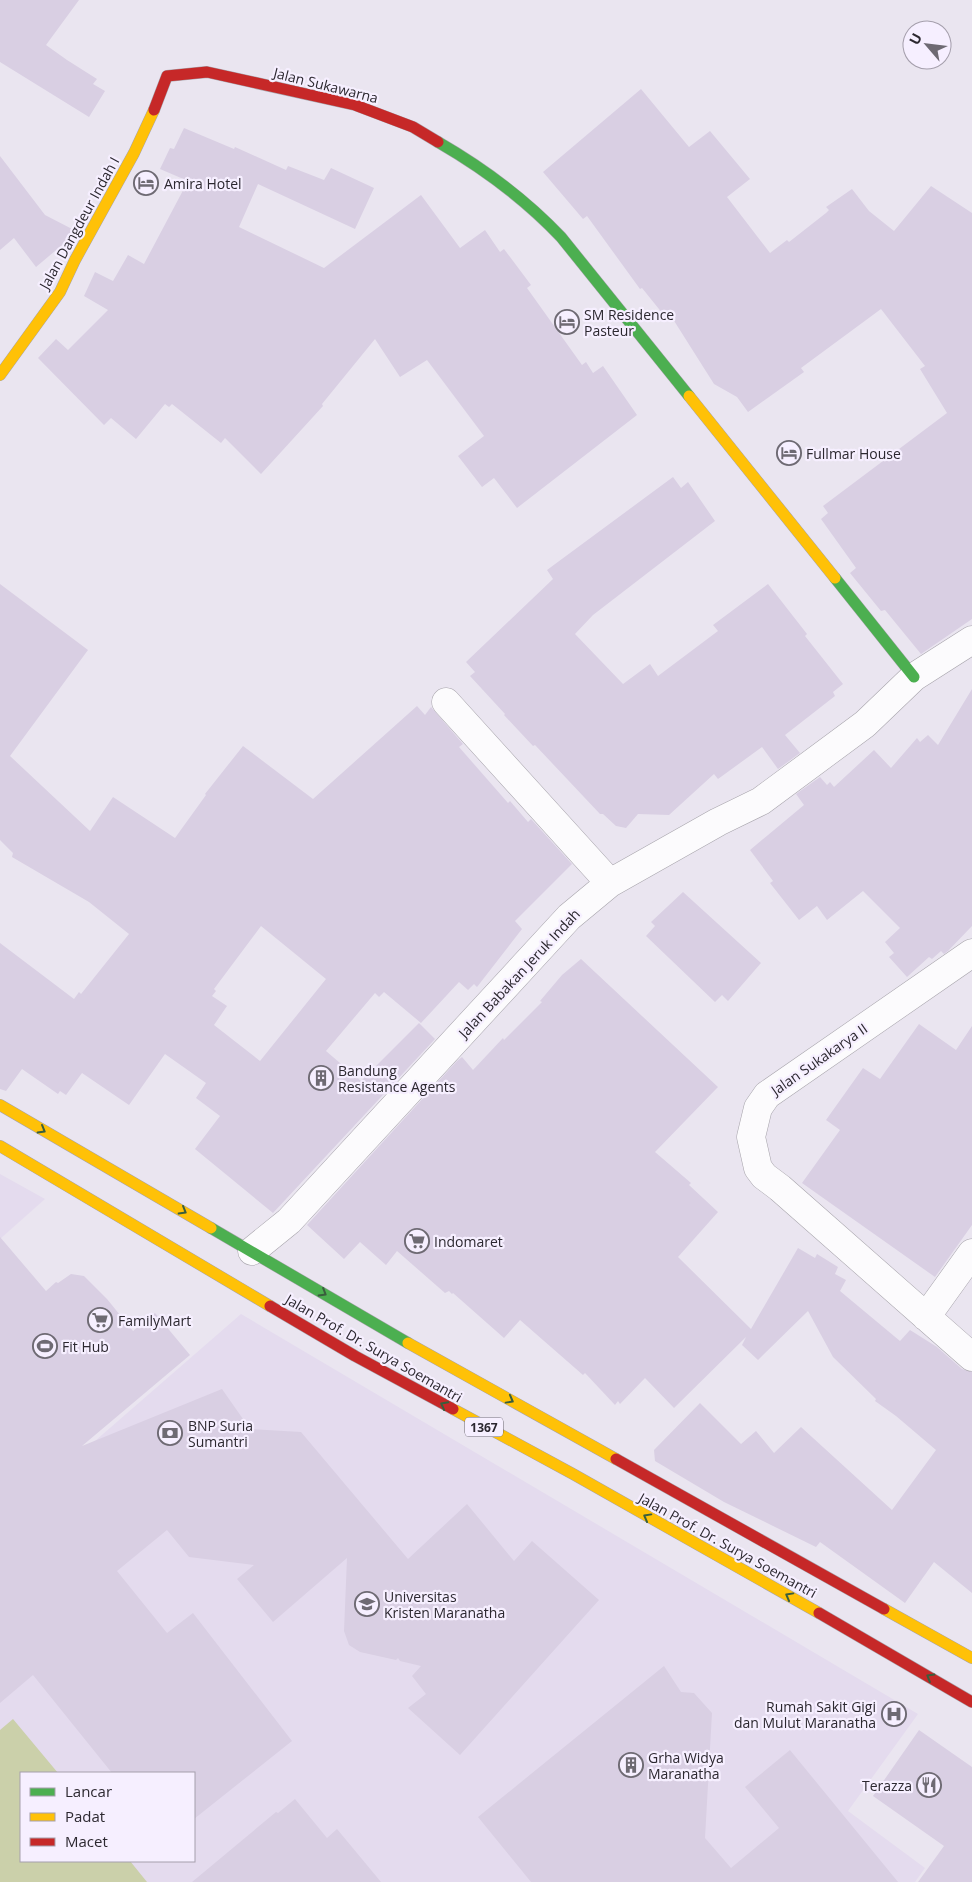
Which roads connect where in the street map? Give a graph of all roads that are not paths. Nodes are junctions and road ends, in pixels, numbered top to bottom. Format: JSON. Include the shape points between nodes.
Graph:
{"nodes":[{"id":1,"x":167,"y":76,"type":"joint"},
{"id":2,"x":0,"y":375,"type":"edge"},
{"id":3,"x":972,"y":640,"type":"edge"},
{"id":4,"x":914,"y":677,"type":"junction"},
{"id":5,"x":446,"y":702,"type":"dead end"},
{"id":6,"x":610,"y":883,"type":"junction"},
{"id":7,"x":972,"y":953,"type":"edge"},
{"id":8,"x":0,"y":1105,"type":"edge"},
{"id":9,"x":0,"y":1146,"type":"edge"},
{"id":10,"x":252,"y":1251,"type":"junction"},
{"id":11,"x":972,"y":1253,"type":"edge"},
{"id":12,"x":926,"y":1317,"type":"junction"},
{"id":13,"x":972,"y":1357,"type":"edge"},
{"id":14,"x":972,"y":1658,"type":"edge"},
{"id":15,"x":972,"y":1702,"type":"edge"}],
"edges":[{"from":1,"to":2,"type":"main road","name":"Jalan Dangdeur Indah I","via":[[134,153],[60,292]]},
{"from":1,"to":4,"type":"main road","name":"Jalan Sukawarna","via":[[207,72],[355,105],[413,127],[468,159],[522,200],[562,237]]},
{"from":3,"to":4,"type":"street","name":"Jalan Babakan Jeruk Indah"},
{"from":4,"to":6,"type":"street","name":"Jalan Babakan Jeruk Indah","via":[[865,724],[761,801]]},
{"from":5,"to":6,"type":"street"},
{"from":6,"to":10,"type":"street","name":"Jalan Babakan Jeruk Indah","via":[[569,917],[289,1221]]},
{"from":7,"to":12,"type":"street","name":"Jalan Sukakarya II","via":[[767,1095],[758,1108],[751,1136],[758,1168],[764,1176]]},
{"from":8,"to":10,"type":"main road","name":"Jalan Prof. Dr. Surya Soemantri","number":"1367","one_way":true},
{"from":15,"to":9,"type":"main road","name":"Jalan Prof. Dr. Surya Soemantri","number":"1367","one_way":true,"via":[[573,1474],[355,1356]]},
{"from":10,"to":14,"type":"main road","name":"Jalan Prof. Dr. Surya Soemantri","number":"1367","one_way":true,"via":[[374,1324]]},
{"from":11,"to":12,"type":"street"},
{"from":12,"to":13,"type":"street","name":"Jalan Sukakarya II"}]}
